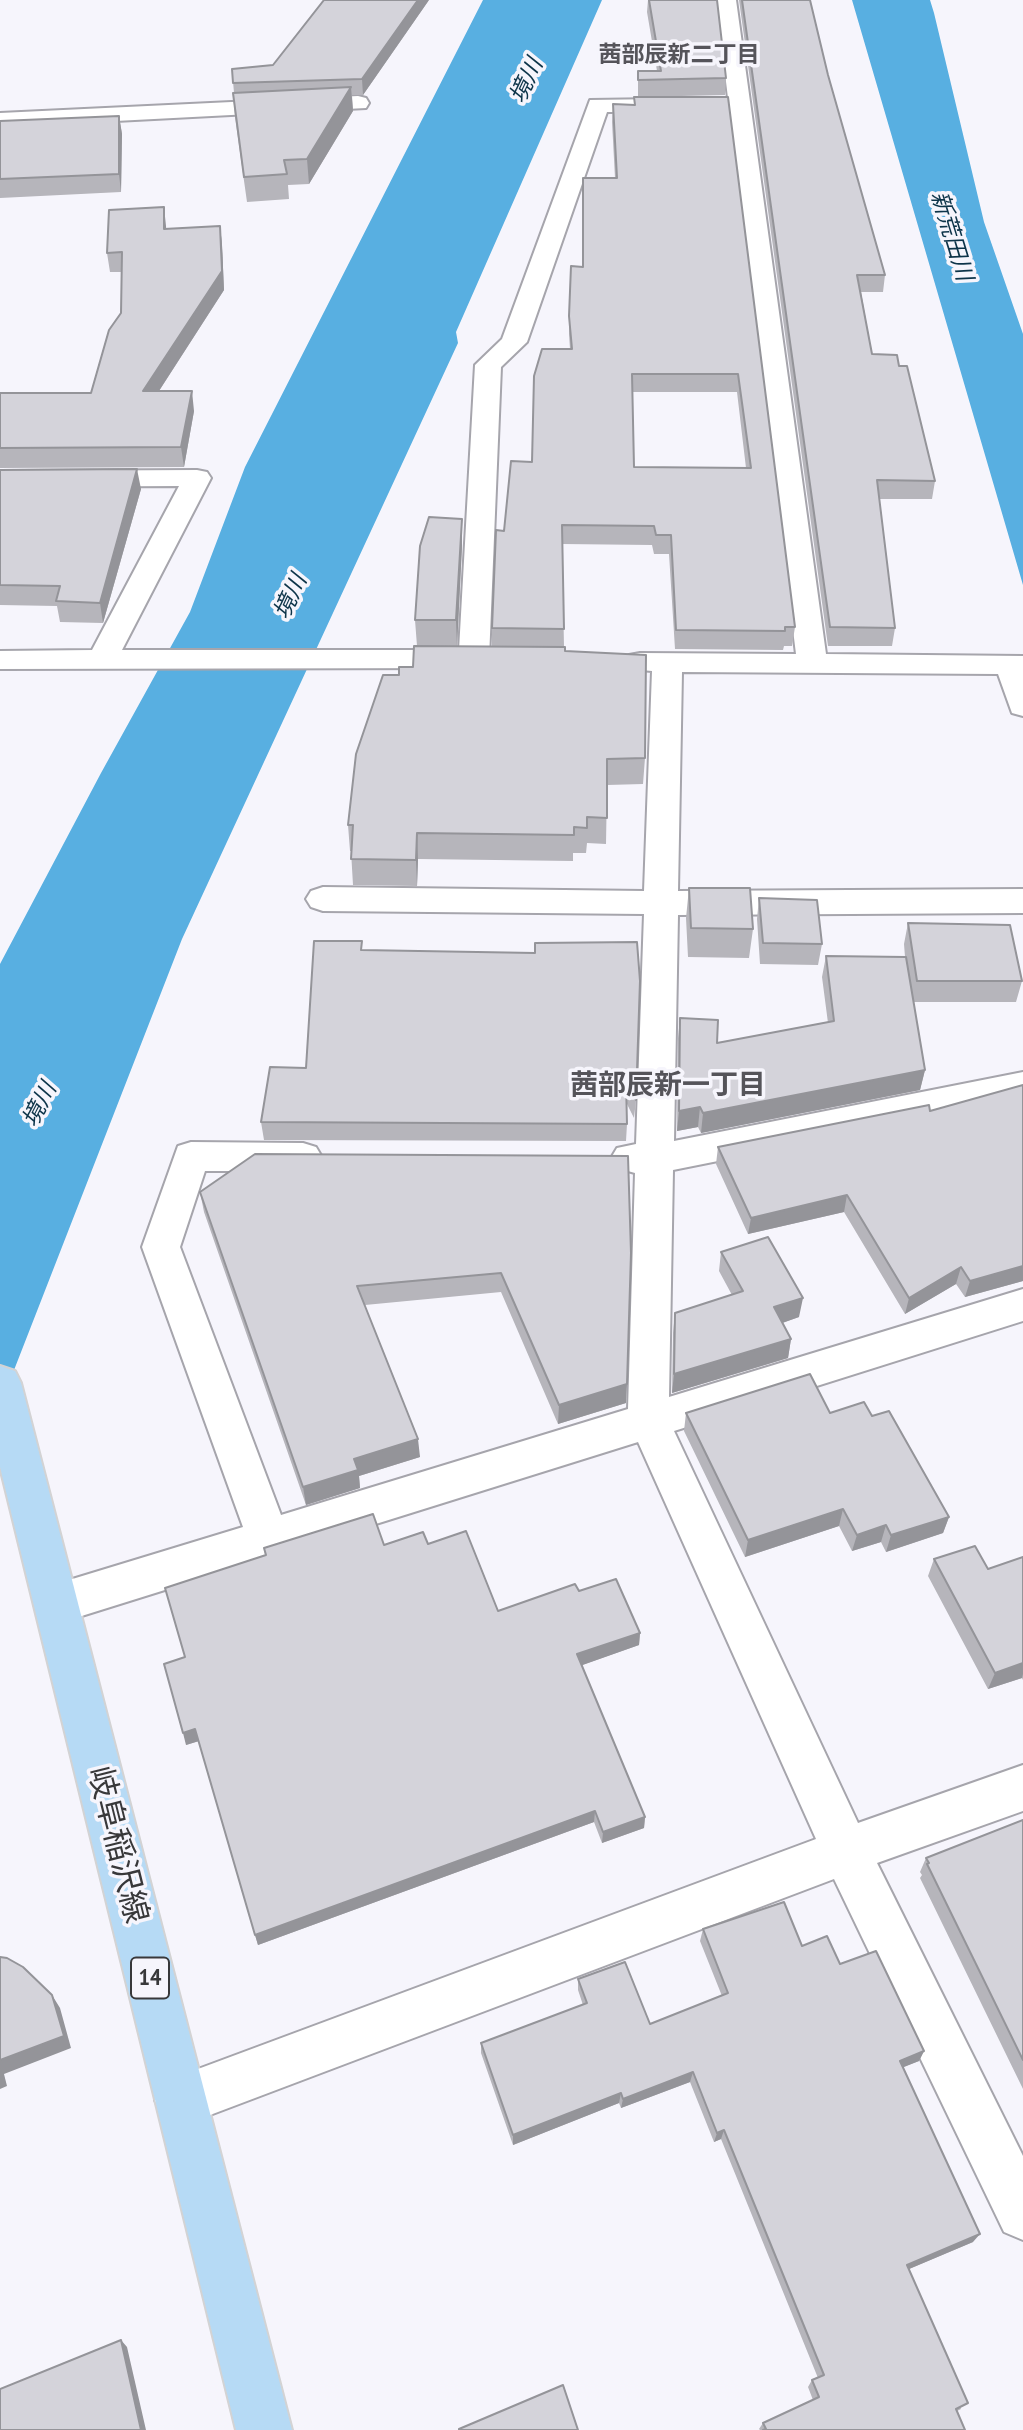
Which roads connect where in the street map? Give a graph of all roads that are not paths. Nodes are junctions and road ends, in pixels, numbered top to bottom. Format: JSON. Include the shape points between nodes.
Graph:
{"nodes":[{"id":1,"x":726,"y":0,"type":"edge"},
{"id":2,"x":358,"y":103,"type":"dead end"},
{"id":3,"x":737,"y":105,"type":"junction"},
{"id":4,"x":0,"y":120,"type":"edge"},
{"id":5,"x":0,"y":479,"type":"edge"},
{"id":6,"x":0,"y":660,"type":"edge"},
{"id":7,"x":109,"y":660,"type":"junction"},
{"id":8,"x":612,"y":662,"type":"edge"},
{"id":9,"x":811,"y":662,"type":"junction"},
{"id":10,"x":667,"y":663,"type":"junction"},
{"id":11,"x":1017,"y":666,"type":"edge"},
{"id":12,"x":1023,"y":706,"type":"edge"},
{"id":13,"x":323,"y":899,"type":"dead end"},
{"id":14,"x":1023,"y":901,"type":"edge"},
{"id":15,"x":663,"y":903,"type":"junction"},
{"id":16,"x":1023,"y":1086,"type":"edge"},
{"id":17,"x":343,"y":1157,"type":"edge"},
{"id":18,"x":590,"y":1158,"type":"edge"},
{"id":19,"x":655,"y":1158,"type":"junction"},
{"id":20,"x":1023,"y":1305,"type":"edge"},
{"id":21,"x":0,"y":1383,"type":"edge"},
{"id":22,"x":649,"y":1419,"type":"junction"},
{"id":23,"x":268,"y":1537,"type":"junction"},
{"id":24,"x":56,"y":1604,"type":"junction"},
{"id":25,"x":1023,"y":1788,"type":"edge"},
{"id":26,"x":846,"y":1851,"type":"junction"},
{"id":27,"x":181,"y":2100,"type":"junction"},
{"id":28,"x":1023,"y":2213,"type":"edge"},
{"id":29,"x":264,"y":2430,"type":"edge"}],
"edges":[{"from":1,"to":3,"type":"street"},
{"from":2,"to":4,"type":"street"},
{"from":3,"to":7,"type":"street","via":[[598,105],[514,342],[488,365],[488,659]]},
{"from":3,"to":9,"type":"street"},
{"from":5,"to":7,"type":"street","via":[[197,478]]},
{"from":6,"to":7,"type":"street"},
{"from":8,"to":10,"type":"street"},
{"from":9,"to":10,"type":"street"},
{"from":9,"to":11,"type":"street"},
{"from":10,"to":15,"type":"street"},
{"from":11,"to":12,"type":"street"},
{"from":13,"to":15,"type":"street"},
{"from":14,"to":15,"type":"street"},
{"from":15,"to":19,"type":"street"},
{"from":16,"to":19,"type":"street"},
{"from":17,"to":23,"type":"street","via":[[191,1156],[161,1247]]},
{"from":18,"to":19,"type":"street"},
{"from":19,"to":22,"type":"street"},
{"from":20,"to":22,"type":"street"},
{"from":21,"to":24,"type":"main road","name":"岐阜稲沢線","number":"14"},
{"from":22,"to":23,"type":"street"},
{"from":22,"to":26,"type":"street"},
{"from":23,"to":24,"type":"street"},
{"from":24,"to":27,"type":"main road","name":"岐阜稲沢線","number":"14"},
{"from":25,"to":26,"type":"street"},
{"from":26,"to":27,"type":"street"},
{"from":26,"to":28,"type":"street"},
{"from":27,"to":29,"type":"main road","name":"岐阜稲沢線","number":"14"}]}
